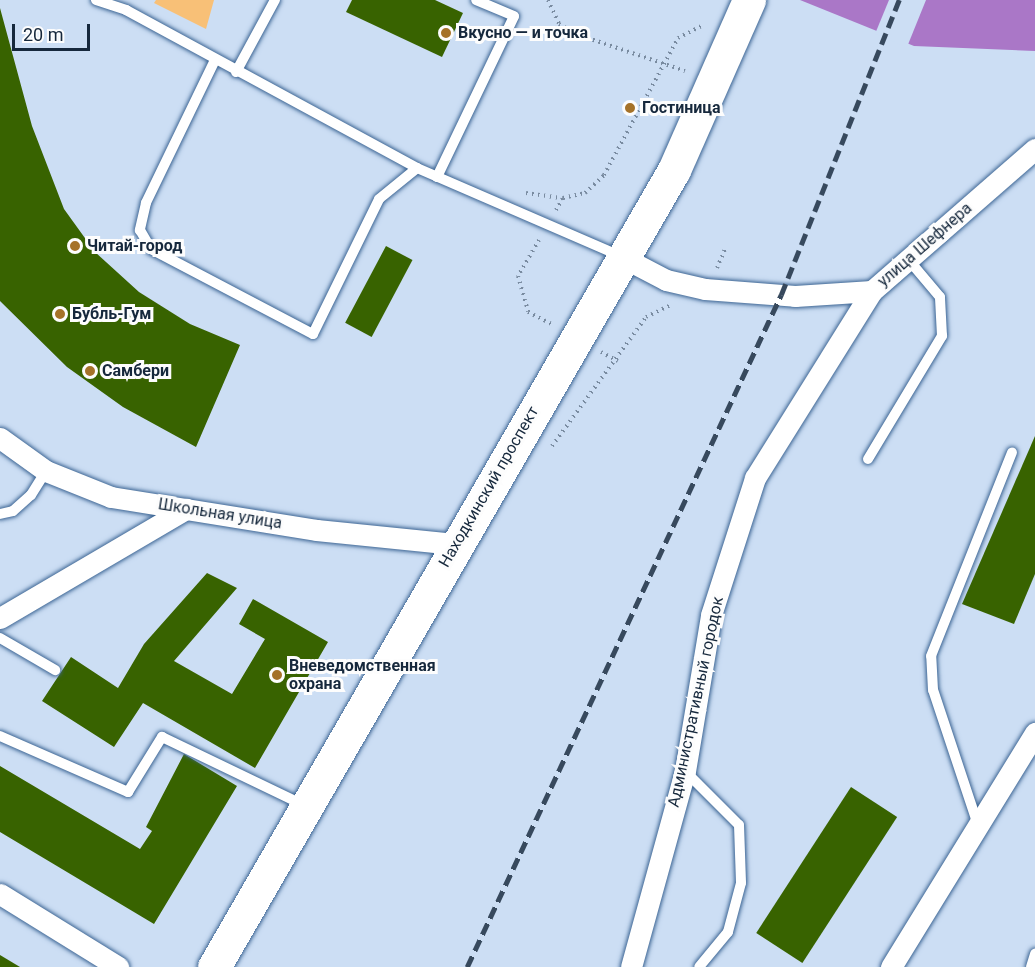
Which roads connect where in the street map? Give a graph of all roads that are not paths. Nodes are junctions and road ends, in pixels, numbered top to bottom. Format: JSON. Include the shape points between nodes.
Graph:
{"nodes":[{"id":1,"x":96,"y":0,"type":"edge"},
{"id":2,"x":275,"y":0,"type":"edge"},
{"id":3,"x":476,"y":0,"type":"edge"},
{"id":4,"x":734,"y":14,"type":"edge"},
{"id":5,"x":215,"y":60,"type":"junction"},
{"id":6,"x":236,"y":72,"type":"junction"},
{"id":7,"x":1035,"y":149,"type":"edge"},
{"id":8,"x":417,"y":168,"type":"junction"},
{"id":9,"x":437,"y":177,"type":"junction"},
{"id":10,"x":624,"y":258,"type":"junction"},
{"id":11,"x":907,"y":258,"type":"junction"},
{"id":12,"x":872,"y":291,"type":"junction"},
{"id":13,"x":0,"y":438,"type":"edge"},
{"id":14,"x":1012,"y":452,"type":"dead end"},
{"id":15,"x":867,"y":459,"type":"dead end"},
{"id":16,"x":46,"y":471,"type":"junction"},
{"id":17,"x":186,"y":509,"type":"junction"},
{"id":18,"x":0,"y":514,"type":"edge"},
{"id":19,"x":456,"y":544,"type":"junction"},
{"id":20,"x":0,"y":618,"type":"edge"},
{"id":21,"x":0,"y":638,"type":"edge"},
{"id":22,"x":56,"y":670,"type":"dead end"},
{"id":23,"x":1035,"y":733,"type":"edge"},
{"id":24,"x":0,"y":736,"type":"edge"},
{"id":25,"x":685,"y":771,"type":"junction"},
{"id":26,"x":306,"y":807,"type":"junction"},
{"id":27,"x":976,"y":822,"type":"junction"},
{"id":28,"x":0,"y":894,"type":"edge"},
{"id":29,"x":1035,"y":954,"type":"edge"},
{"id":30,"x":118,"y":967,"type":"edge"},
{"id":31,"x":214,"y":967,"type":"edge"},
{"id":32,"x":631,"y":967,"type":"edge"},
{"id":33,"x":699,"y":967,"type":"edge"},
{"id":34,"x":891,"y":967,"type":"edge"},
{"id":35,"x":1031,"y":967,"type":"edge"}],
"edges":[{"from":1,"to":5,"type":"lane","via":[[126,10]]},
{"from":2,"to":6,"type":"lane"},
{"from":3,"to":9,"type":"lane","via":[[514,16]]},
{"from":4,"to":10,"type":"main road","name":"Находкинский проспект","via":[[716,82]]},
{"from":5,"to":6,"type":"lane"},
{"from":5,"to":8,"type":"lane","via":[[146,203],[140,230],[151,249],[313,334],[379,199]]},
{"from":6,"to":8,"type":"lane"},
{"from":7,"to":11,"type":"street","name":"улица Шефнера"},
{"from":8,"to":9,"type":"lane"},
{"from":9,"to":10,"type":"lane"},
{"from":10,"to":12,"type":"street","name":"улица Шефнера","via":[[666,280],[709,289],[795,296]]},
{"from":10,"to":19,"type":"main road","name":"Находкинский проспект"},
{"from":11,"to":12,"type":"street","name":"улица Шефнера"},
{"from":11,"to":15,"type":"lane","via":[[940,297],[942,336]]},
{"from":12,"to":25,"type":"street","name":"Административный городок","via":[[755,478],[711,615]]},
{"from":13,"to":16,"type":"street","name":"Школьная улица"},
{"from":14,"to":27,"type":"lane","via":[[931,656],[933,690]]},
{"from":16,"to":17,"type":"street","name":"Школьная улица","via":[[111,496]]},
{"from":16,"to":18,"type":"lane","via":[[31,495],[12,511]]},
{"from":17,"to":19,"type":"street","name":"Школьная улица","via":[[317,530]]},
{"from":17,"to":20,"type":"street"},
{"from":19,"to":26,"type":"main road","name":"Находкинский проспект"},
{"from":21,"to":22,"type":"lane"},
{"from":23,"to":27,"type":"street"},
{"from":24,"to":26,"type":"lane","via":[[128,792],[162,737]]},
{"from":25,"to":32,"type":"street","name":"Административный городок"},
{"from":25,"to":33,"type":"lane","via":[[739,825],[741,883],[728,932]]},
{"from":26,"to":31,"type":"main road","name":"Находкинский проспект"},
{"from":27,"to":34,"type":"street","via":[[927,915]]},
{"from":28,"to":30,"type":"street"},
{"from":29,"to":35,"type":"lane"}]}
